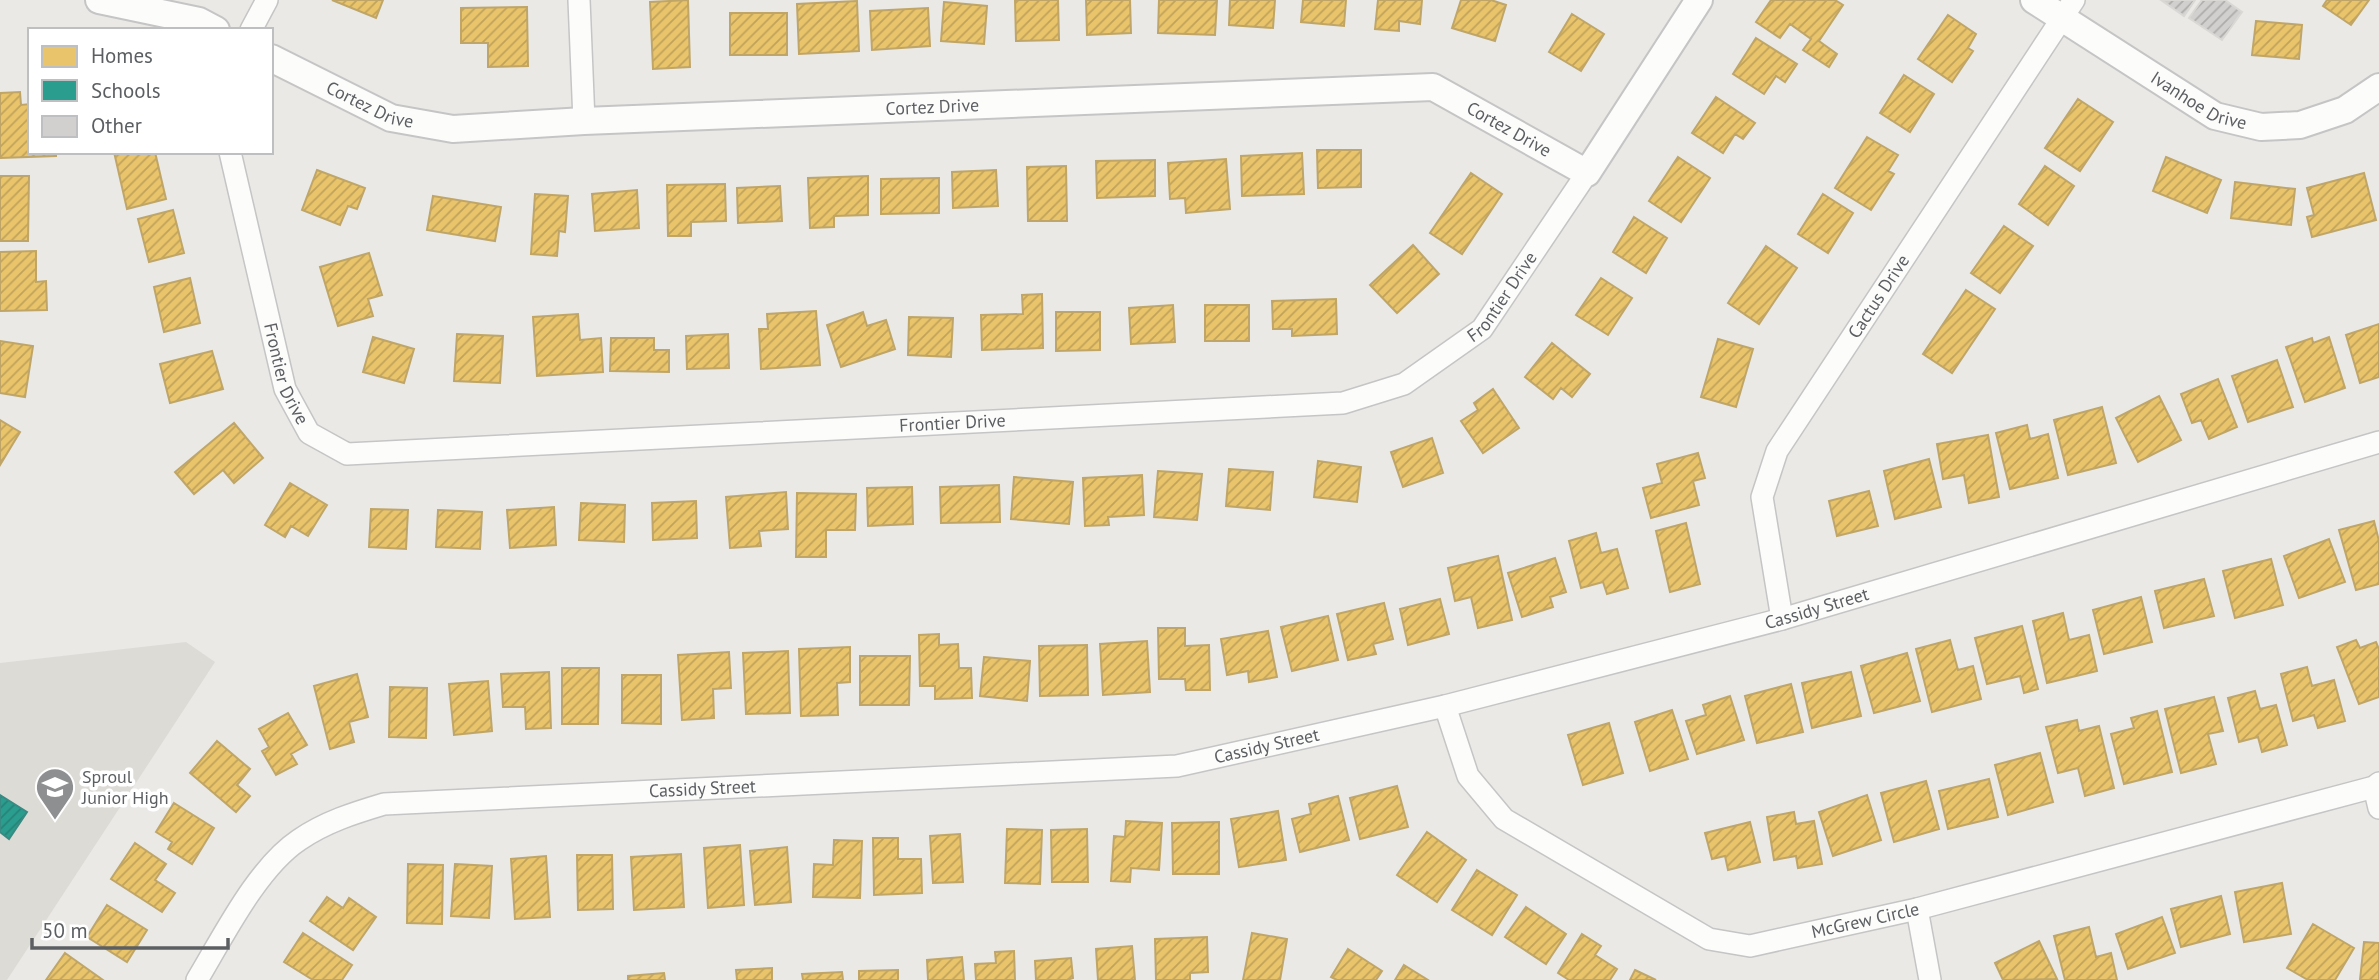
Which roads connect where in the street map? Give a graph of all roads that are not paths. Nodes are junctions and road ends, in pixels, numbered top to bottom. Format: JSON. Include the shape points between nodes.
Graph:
{"nodes":[{"id":1,"x":99,"y":0,"type":"edge"},
{"id":2,"x":267,"y":0,"type":"edge"},
{"id":3,"x":579,"y":0,"type":"edge"},
{"id":4,"x":1699,"y":0,"type":"edge"},
{"id":5,"x":2035,"y":0,"type":"edge"},
{"id":6,"x":2068,"y":9,"type":"edge"},
{"id":7,"x":205,"y":27,"type":"edge"},
{"id":8,"x":252,"y":28,"type":"edge"},
{"id":9,"x":273,"y":59,"type":"edge"},
{"id":10,"x":2379,"y":87,"type":"edge"},
{"id":11,"x":584,"y":121,"type":"junction"},
{"id":12,"x":230,"y":154,"type":"edge"},
{"id":13,"x":1587,"y":173,"type":"junction"},
{"id":14,"x":2379,"y":442,"type":"edge"},
{"id":15,"x":1782,"y":619,"type":"junction"},
{"id":16,"x":1445,"y":706,"type":"junction"},
{"id":17,"x":2377,"y":793,"type":"edge"},
{"id":18,"x":1917,"y":909,"type":"junction"},
{"id":19,"x":197,"y":980,"type":"edge"},
{"id":20,"x":1930,"y":980,"type":"edge"}],
"edges":[{"from":1,"to":7,"type":"street"},
{"from":2,"to":8,"type":"street"},
{"from":3,"to":11,"type":"street"},
{"from":4,"to":13,"type":"street","name":"Frontier Drive"},
{"from":5,"to":6,"type":"street","name":"Ivanhoe Drive"},
{"from":6,"to":10,"type":"street","name":"Ivanhoe Drive","via":[[2215,116],[2261,127],[2300,125],[2345,110]]},
{"from":6,"to":15,"type":"street","name":"Cactus Drive","via":[[1777,451],[1762,497]]},
{"from":9,"to":11,"type":"street","name":"Cortez Drive","via":[[391,118],[453,129]]},
{"from":11,"to":13,"type":"street","name":"Cortez Drive","via":[[1433,87]]},
{"from":12,"to":13,"type":"street","name":"Frontier Drive","via":[[285,389],[309,433],[347,454],[1343,403],[1404,384],[1482,329]]},
{"from":14,"to":15,"type":"street","name":"Cassidy Street"},
{"from":15,"to":16,"type":"street","name":"Cassidy Street"},
{"from":16,"to":18,"type":"street","name":"McGrew Circle","via":[[1468,776],[1504,819],[1709,939],[1750,946]]},
{"from":16,"to":19,"type":"street","name":"Cassidy Street","via":[[1177,766],[384,804],[336,819],[288,849],[270,867]]},
{"from":17,"to":18,"type":"street","name":"McGrew Circle"},
{"from":18,"to":20,"type":"street"}]}
